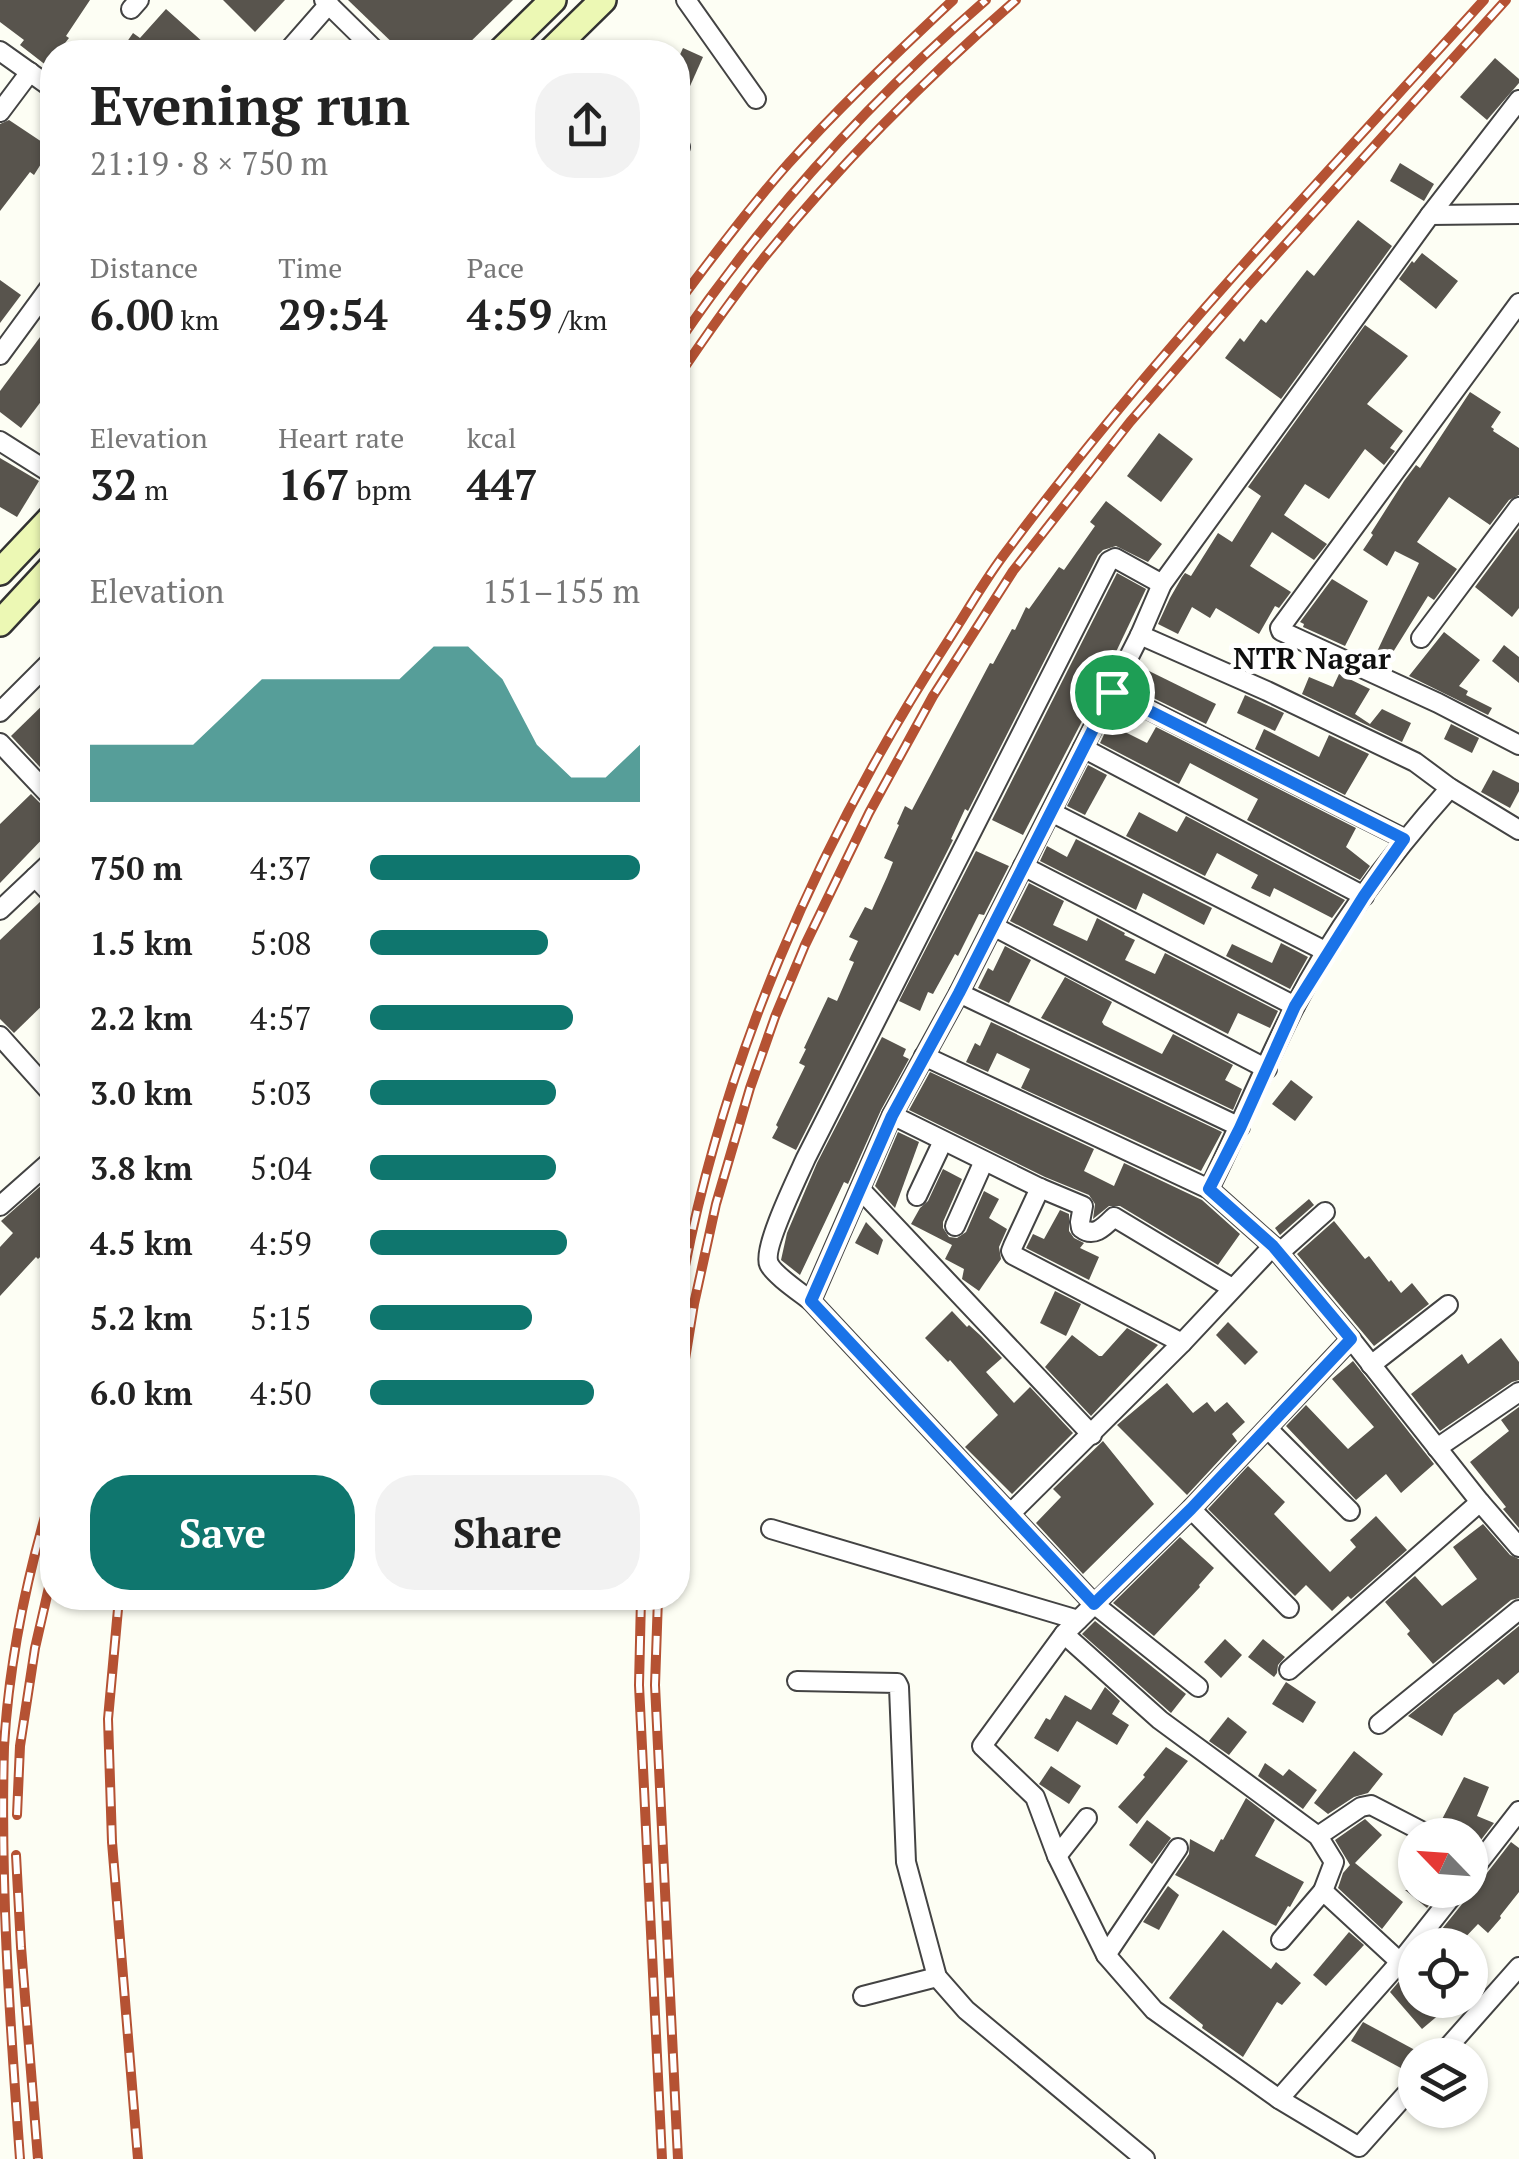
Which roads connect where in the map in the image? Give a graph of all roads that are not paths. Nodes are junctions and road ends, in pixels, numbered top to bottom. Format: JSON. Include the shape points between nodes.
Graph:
{"nodes":[{"id":1,"x":553,"y":0,"type":"edge"},
{"id":2,"x":686,"y":0,"type":"edge"},
{"id":3,"x":601,"y":1,"type":"edge"},
{"id":4,"x":327,"y":2,"type":"edge"},
{"id":5,"x":297,"y":40,"type":"edge"},
{"id":6,"x":365,"y":40,"type":"edge"},
{"id":7,"x":512,"y":40,"type":"edge"},
{"id":8,"x":562,"y":40,"type":"edge"},
{"id":9,"x":0,"y":50,"type":"edge"},
{"id":10,"x":30,"y":72,"type":"junction"},
{"id":11,"x":40,"y":79,"type":"edge"},
{"id":12,"x":756,"y":98,"type":"dead end"},
{"id":13,"x":1519,"y":100,"type":"edge"},
{"id":14,"x":0,"y":112,"type":"edge"},
{"id":15,"x":1430,"y":214,"type":"junction"},
{"id":16,"x":1519,"y":214,"type":"edge"},
{"id":17,"x":40,"y":300,"type":"edge"},
{"id":18,"x":1519,"y":303,"type":"edge"},
{"id":19,"x":0,"y":355,"type":"edge"},
{"id":20,"x":0,"y":440,"type":"edge"},
{"id":21,"x":40,"y":466,"type":"edge"},
{"id":22,"x":1519,"y":508,"type":"edge"},
{"id":23,"x":40,"y":530,"type":"edge"},
{"id":24,"x":0,"y":572,"type":"edge"},
{"id":25,"x":40,"y":581,"type":"edge"},
{"id":26,"x":1162,"y":584,"type":"junction"},
{"id":27,"x":0,"y":623,"type":"edge"},
{"id":28,"x":1140,"y":635,"type":"junction"},
{"id":29,"x":1421,"y":638,"type":"dead end"},
{"id":30,"x":40,"y":672,"type":"edge"},
{"id":31,"x":1112,"y":692,"type":"junction"},
{"id":32,"x":0,"y":712,"type":"edge"},
{"id":33,"x":0,"y":744,"type":"edge"},
{"id":34,"x":1519,"y":745,"type":"edge"},
{"id":35,"x":1083,"y":748,"type":"junction"},
{"id":36,"x":40,"y":786,"type":"edge"},
{"id":37,"x":1450,"y":788,"type":"junction"},
{"id":38,"x":1051,"y":812,"type":"junction"},
{"id":39,"x":1519,"y":830,"type":"edge"},
{"id":40,"x":1404,"y":839,"type":"junction"},
{"id":41,"x":1023,"y":866,"type":"junction"},
{"id":42,"x":40,"y":872,"type":"edge"},
{"id":43,"x":35,"y":877,"type":"junction"},
{"id":44,"x":40,"y":882,"type":"edge"},
{"id":45,"x":1364,"y":896,"type":"junction"},
{"id":46,"x":0,"y":910,"type":"edge"},
{"id":47,"x":993,"y":926,"type":"junction"},
{"id":48,"x":1327,"y":952,"type":"junction"},
{"id":49,"x":959,"y":993,"type":"junction"},
{"id":50,"x":1295,"y":1006,"type":"junction"},
{"id":51,"x":0,"y":1036,"type":"edge"},
{"id":52,"x":924,"y":1056,"type":"junction"},
{"id":53,"x":1267,"y":1069,"type":"junction"},
{"id":54,"x":40,"y":1081,"type":"edge"},
{"id":55,"x":892,"y":1116,"type":"junction"},
{"id":56,"x":1240,"y":1128,"type":"junction"},
{"id":57,"x":943,"y":1141,"type":"junction"},
{"id":58,"x":984,"y":1161,"type":"junction"},
{"id":59,"x":40,"y":1171,"type":"edge"},
{"id":60,"x":1040,"y":1188,"type":"junction"},
{"id":61,"x":1209,"y":1189,"type":"junction"},
{"id":62,"x":860,"y":1190,"type":"junction"},
{"id":63,"x":917,"y":1196,"type":"dead end"},
{"id":64,"x":0,"y":1206,"type":"edge"},
{"id":65,"x":1325,"y":1212,"type":"dead end"},
{"id":66,"x":955,"y":1226,"type":"dead end"},
{"id":67,"x":1276,"y":1249,"type":"junction"},
{"id":68,"x":1232,"y":1288,"type":"junction"},
{"id":69,"x":811,"y":1301,"type":"junction"},
{"id":70,"x":1448,"y":1305,"type":"dead end"},
{"id":71,"x":1351,"y":1339,"type":"junction"},
{"id":72,"x":1182,"y":1343,"type":"junction"},
{"id":73,"x":1371,"y":1365,"type":"junction"},
{"id":74,"x":1519,"y":1392,"type":"edge"},
{"id":75,"x":1268,"y":1429,"type":"junction"},
{"id":76,"x":1092,"y":1435,"type":"junction"},
{"id":77,"x":1437,"y":1448,"type":"junction"},
{"id":78,"x":1480,"y":1502,"type":"junction"},
{"id":79,"x":1191,"y":1509,"type":"junction"},
{"id":80,"x":1350,"y":1511,"type":"dead end"},
{"id":81,"x":1010,"y":1514,"type":"junction"},
{"id":82,"x":772,"y":1530,"type":"dead end"},
{"id":83,"x":1519,"y":1546,"type":"edge"},
{"id":84,"x":1094,"y":1604,"type":"junction"},
{"id":85,"x":1289,"y":1608,"type":"dead end"},
{"id":86,"x":1519,"y":1610,"type":"edge"},
{"id":87,"x":1078,"y":1620,"type":"junction"},
{"id":88,"x":1064,"y":1634,"type":"junction"},
{"id":89,"x":1289,"y":1670,"type":"dead end"},
{"id":90,"x":798,"y":1681,"type":"dead end"},
{"id":91,"x":1198,"y":1686,"type":"dead end"},
{"id":92,"x":1379,"y":1724,"type":"dead end"},
{"id":93,"x":1086,"y":1818,"type":"dead end"},
{"id":94,"x":1398,"y":1819,"type":"edge"},
{"id":95,"x":1516,"y":1822,"type":"edge"},
{"id":96,"x":1318,"y":1836,"type":"junction"},
{"id":97,"x":1178,"y":1848,"type":"dead end"},
{"id":98,"x":1488,"y":1849,"type":"edge"},
{"id":99,"x":1057,"y":1856,"type":"junction"},
{"id":100,"x":1323,"y":1891,"type":"junction"},
{"id":101,"x":1443,"y":1908,"type":"edge"},
{"id":102,"x":1427,"y":1928,"type":"edge"},
{"id":103,"x":1281,"y":1940,"type":"dead end"},
{"id":104,"x":1106,"y":1954,"type":"junction"},
{"id":105,"x":1398,"y":1960,"type":"edge"},
{"id":106,"x":1398,"y":1964,"type":"edge"},
{"id":107,"x":1519,"y":1968,"type":"edge"},
{"id":108,"x":937,"y":1977,"type":"junction"},
{"id":109,"x":863,"y":1996,"type":"dead end"},
{"id":110,"x":1456,"y":2038,"type":"edge"},
{"id":111,"x":1279,"y":2099,"type":"junction"},
{"id":112,"x":1398,"y":2103,"type":"edge"},
{"id":113,"x":1145,"y":2159,"type":"edge"}],
"edges":[{"from":1,"to":7,"type":"main road"},
{"from":2,"to":12,"type":"street"},
{"from":3,"to":8,"type":"main road"},
{"from":4,"to":5,"type":"street"},
{"from":4,"to":6,"type":"street"},
{"from":9,"to":10,"type":"street"},
{"from":10,"to":11,"type":"street"},
{"from":10,"to":14,"type":"street"},
{"from":13,"to":15,"type":"street"},
{"from":15,"to":16,"type":"street"},
{"from":15,"to":26,"type":"street"},
{"from":17,"to":19,"type":"street"},
{"from":18,"to":34,"type":"street","via":[[1280,628]]},
{"from":20,"to":21,"type":"street"},
{"from":22,"to":29,"type":"street"},
{"from":23,"to":24,"type":"main road"},
{"from":25,"to":27,"type":"main road"},
{"from":26,"to":28,"type":"street"},
{"from":26,"to":69,"type":"street","via":[[1115,558],[1109,561],[806,1158],[767,1255],[769,1266]]},
{"from":28,"to":31,"type":"street"},
{"from":28,"to":37,"type":"street","via":[[1398,754]]},
{"from":30,"to":32,"type":"street"},
{"from":31,"to":35,"type":"street"},
{"from":31,"to":40,"type":"street"},
{"from":33,"to":36,"type":"street"},
{"from":35,"to":38,"type":"street"},
{"from":35,"to":45,"type":"street"},
{"from":37,"to":39,"type":"street"},
{"from":37,"to":40,"type":"street"},
{"from":38,"to":41,"type":"street"},
{"from":38,"to":48,"type":"street"},
{"from":40,"to":45,"type":"street"},
{"from":41,"to":47,"type":"street"},
{"from":41,"to":50,"type":"street"},
{"from":42,"to":43,"type":"street"},
{"from":43,"to":44,"type":"street"},
{"from":43,"to":46,"type":"street"},
{"from":45,"to":48,"type":"street"},
{"from":47,"to":49,"type":"street"},
{"from":47,"to":53,"type":"street"},
{"from":48,"to":50,"type":"street"},
{"from":49,"to":52,"type":"street"},
{"from":49,"to":56,"type":"street"},
{"from":50,"to":53,"type":"street"},
{"from":51,"to":54,"type":"street"},
{"from":52,"to":55,"type":"street"},
{"from":52,"to":61,"type":"street"},
{"from":53,"to":56,"type":"street"},
{"from":55,"to":57,"type":"street"},
{"from":55,"to":62,"type":"street"},
{"from":56,"to":61,"type":"street"},
{"from":57,"to":58,"type":"street"},
{"from":57,"to":63,"type":"street"},
{"from":58,"to":60,"type":"street"},
{"from":58,"to":66,"type":"street"},
{"from":59,"to":64,"type":"street"},
{"from":60,"to":68,"type":"street","via":[[1083,1206],[1086,1232],[1114,1218]]},
{"from":60,"to":72,"type":"street","via":[[1013,1255]]},
{"from":61,"to":67,"type":"street"},
{"from":62,"to":69,"type":"street"},
{"from":62,"to":76,"type":"street"},
{"from":65,"to":67,"type":"street"},
{"from":67,"to":68,"type":"street"},
{"from":67,"to":71,"type":"street"},
{"from":68,"to":72,"type":"street"},
{"from":69,"to":81,"type":"street"},
{"from":70,"to":73,"type":"street"},
{"from":71,"to":73,"type":"street"},
{"from":71,"to":75,"type":"street"},
{"from":72,"to":76,"type":"street"},
{"from":73,"to":77,"type":"street"},
{"from":74,"to":77,"type":"street"},
{"from":75,"to":79,"type":"street"},
{"from":75,"to":80,"type":"street"},
{"from":76,"to":81,"type":"street"},
{"from":77,"to":78,"type":"street"},
{"from":78,"to":83,"type":"street"},
{"from":78,"to":89,"type":"street"},
{"from":79,"to":84,"type":"street"},
{"from":79,"to":85,"type":"street"},
{"from":81,"to":84,"type":"street"},
{"from":82,"to":87,"type":"street"},
{"from":84,"to":87,"type":"street"},
{"from":84,"to":91,"type":"street"},
{"from":86,"to":92,"type":"street"},
{"from":87,"to":88,"type":"street"},
{"from":88,"to":96,"type":"street","via":[[1160,1720]]},
{"from":88,"to":99,"type":"street","via":[[982,1746],[1035,1798]]},
{"from":90,"to":108,"type":"street","via":[[899,1687],[906,1862]]},
{"from":93,"to":99,"type":"street"},
{"from":94,"to":96,"type":"street","via":[[1361,1807]]},
{"from":95,"to":98,"type":"street"},
{"from":96,"to":100,"type":"street","via":[[1334,1862]]},
{"from":97,"to":104,"type":"street"},
{"from":99,"to":104,"type":"street"},
{"from":100,"to":103,"type":"street"},
{"from":100,"to":105,"type":"street"},
{"from":101,"to":102,"type":"street"},
{"from":104,"to":111,"type":"street","via":[[1154,2010]]},
{"from":106,"to":111,"type":"street"},
{"from":107,"to":110,"type":"street"},
{"from":108,"to":109,"type":"street"},
{"from":108,"to":113,"type":"street","via":[[966,2010]]},
{"from":111,"to":112,"type":"street","via":[[1359,2146]]}]}
